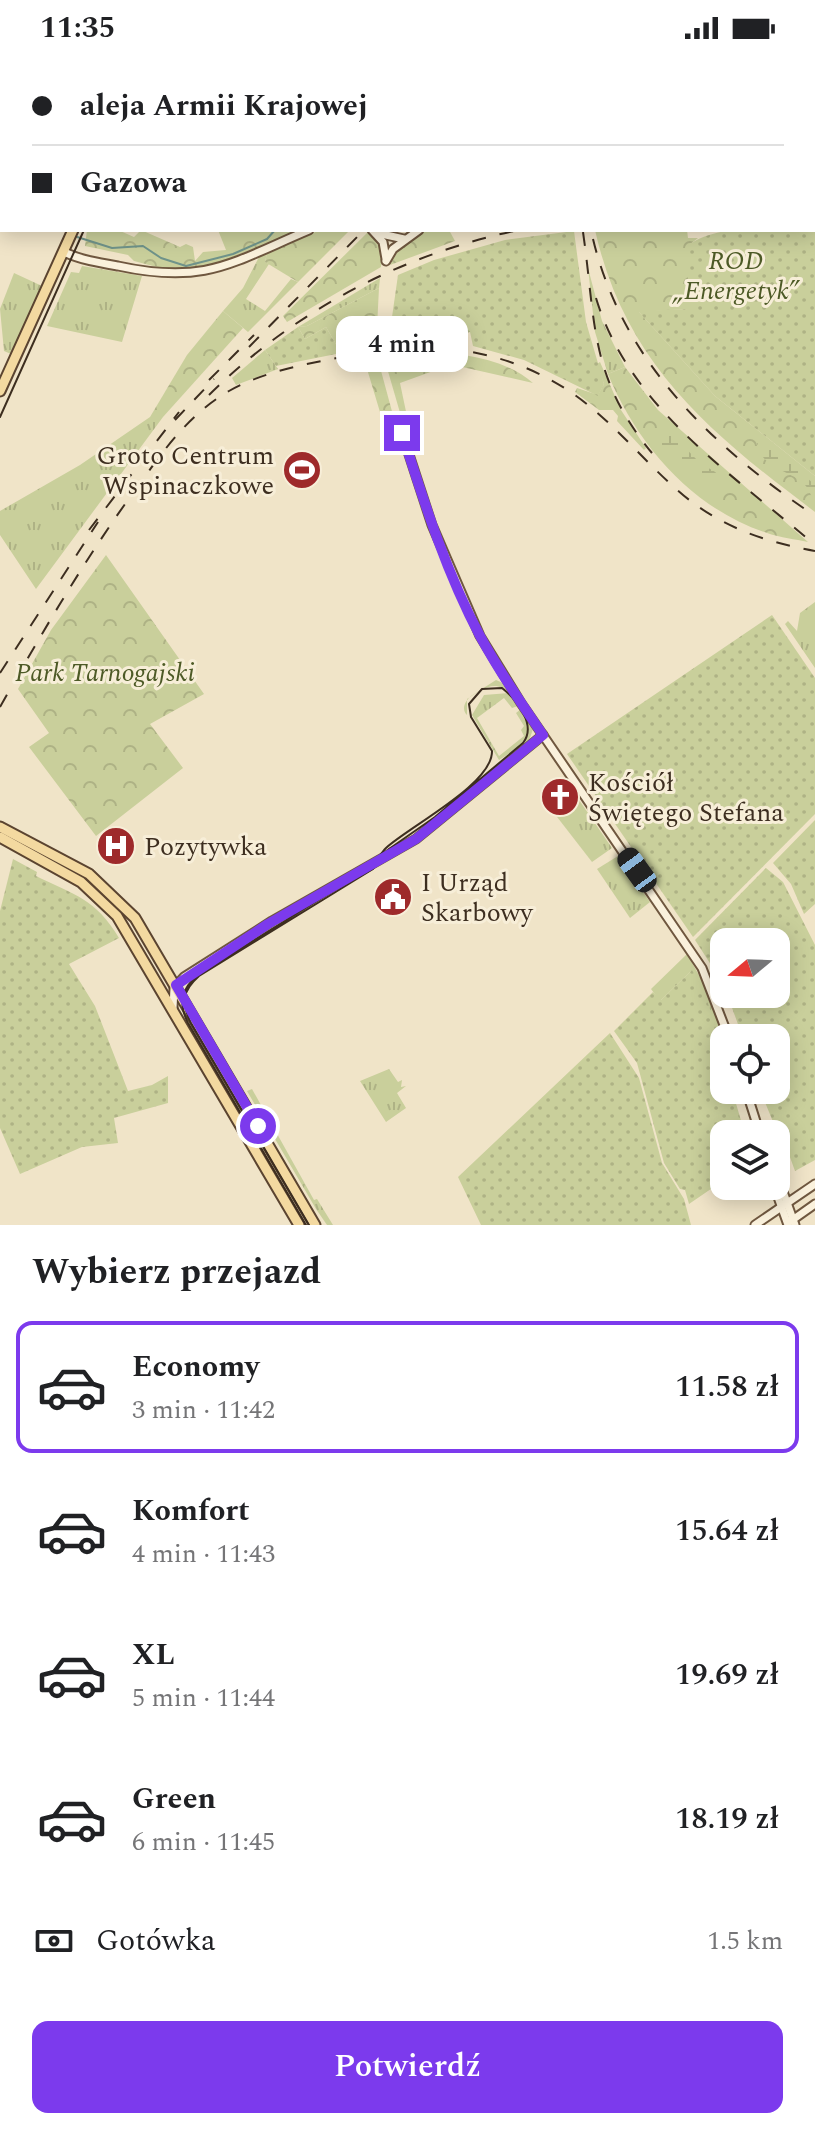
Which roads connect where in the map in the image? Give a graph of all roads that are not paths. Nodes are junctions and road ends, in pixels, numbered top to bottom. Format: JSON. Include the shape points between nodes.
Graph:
{"nodes":[{"id":1,"x":304,"y":232,"type":"edge"},
{"id":2,"x":375,"y":232,"type":"edge"},
{"id":3,"x":377,"y":232,"type":"edge"},
{"id":4,"x":416,"y":232,"type":"edge"},
{"id":5,"x":72,"y":233,"type":"edge"},
{"id":6,"x":407,"y":239,"type":"junction"},
{"id":7,"x":64,"y":252,"type":"junction"},
{"id":8,"x":0,"y":391,"type":"edge"},
{"id":9,"x":402,"y":433,"type":"dead end"},
{"id":10,"x":543,"y":735,"type":"junction"},
{"id":11,"x":0,"y":827,"type":"edge"},
{"id":12,"x":0,"y":837,"type":"edge"},
{"id":13,"x":69,"y":869,"type":"junction"},
{"id":14,"x":135,"y":918,"type":"junction"},
{"id":15,"x":124,"y":926,"type":"junction"},
{"id":16,"x":158,"y":983,"type":"junction"},
{"id":17,"x":178,"y":984,"type":"junction"},
{"id":18,"x":174,"y":1009,"type":"junction"},
{"id":19,"x":724,"y":1024,"type":"edge"},
{"id":20,"x":815,"y":1184,"type":"edge"},
{"id":21,"x":781,"y":1200,"type":"edge"},
{"id":22,"x":783,"y":1200,"type":"edge"},
{"id":23,"x":815,"y":1204,"type":"edge"},
{"id":24,"x":784,"y":1205,"type":"junction"},
{"id":25,"x":789,"y":1223,"type":"edge"},
{"id":26,"x":299,"y":1225,"type":"edge"},
{"id":27,"x":315,"y":1225,"type":"edge"},
{"id":28,"x":755,"y":1225,"type":"edge"}],
"edges":[{"from":1,"to":7,"type":"street","via":[[218,268],[183,275],[156,274]]},
{"from":2,"to":6,"type":"street","via":[[385,247],[386,261]]},
{"from":3,"to":6,"type":"street"},
{"from":4,"to":6,"type":"street"},
{"from":5,"to":7,"type":"main road"},
{"from":7,"to":8,"type":"main road"},
{"from":9,"to":10,"type":"street","via":[[469,615]]},
{"from":10,"to":17,"type":"street","via":[[444,819]]},
{"from":10,"to":19,"type":"street","via":[[688,946],[710,983]]},
{"from":11,"to":13,"type":"main road"},
{"from":12,"to":13,"type":"main road"},
{"from":13,"to":14,"type":"main road","via":[[108,889]]},
{"from":13,"to":15,"type":"main road"},
{"from":14,"to":15,"type":"main road","via":[[125,918]]},
{"from":14,"to":17,"type":"main road"},
{"from":15,"to":16,"type":"main road"},
{"from":16,"to":17,"type":"street"},
{"from":16,"to":18,"type":"main road"},
{"from":17,"to":18,"type":"street"},
{"from":17,"to":27,"type":"main road"},
{"from":18,"to":26,"type":"main road"},
{"from":20,"to":24,"type":"street"},
{"from":21,"to":24,"type":"street"},
{"from":22,"to":24,"type":"street"},
{"from":23,"to":25,"type":"street"},
{"from":24,"to":25,"type":"street"},
{"from":24,"to":28,"type":"street"}]}
